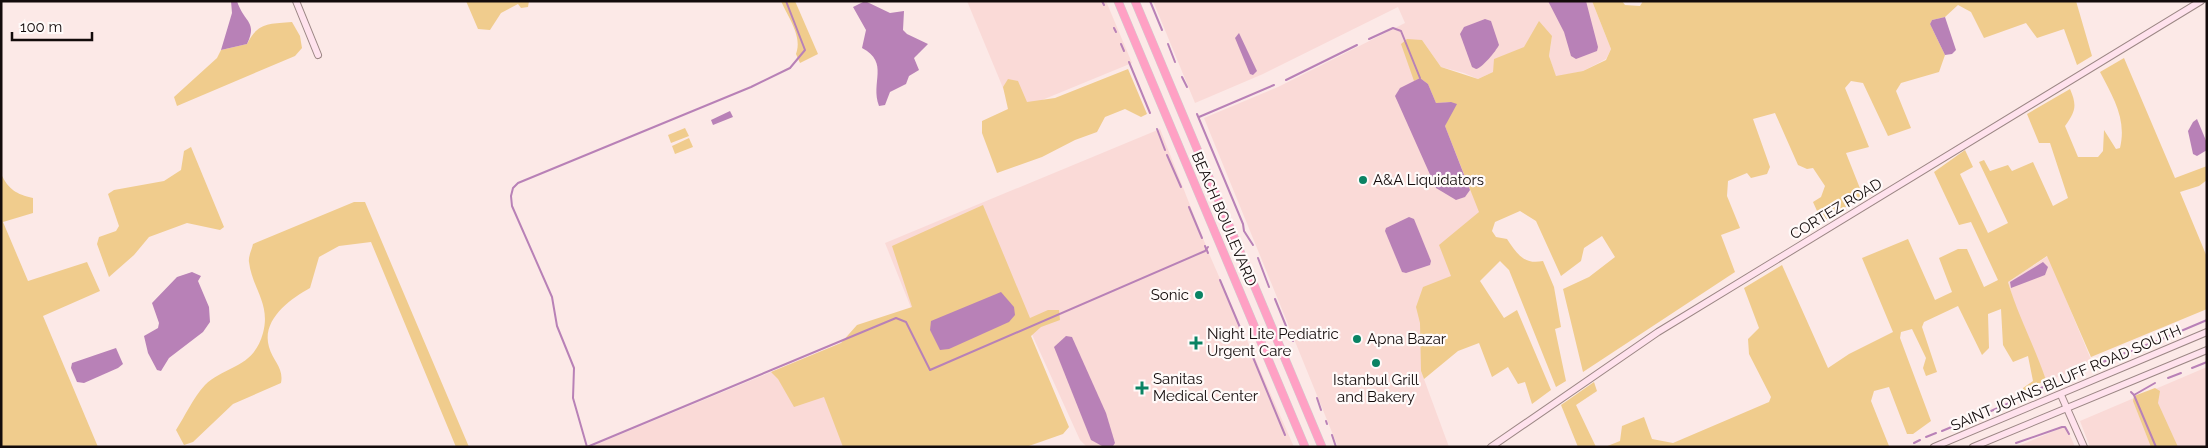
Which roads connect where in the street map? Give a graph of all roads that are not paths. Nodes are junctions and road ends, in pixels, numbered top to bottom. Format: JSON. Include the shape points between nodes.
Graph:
{"nodes":[{"id":1,"x":296,"y":1,"type":"edge"},
{"id":2,"x":1118,"y":1,"type":"edge"},
{"id":3,"x":1135,"y":1,"type":"edge"},
{"id":4,"x":2201,"y":1,"type":"edge"},
{"id":5,"x":318,"y":55,"type":"dead end"},
{"id":6,"x":2207,"y":332,"type":"edge"},
{"id":7,"x":1274,"y":334,"type":"junction"},
{"id":8,"x":1260,"y":338,"type":"junction"},
{"id":9,"x":2207,"y":350,"type":"edge"},
{"id":10,"x":2061,"y":395,"type":"junction"},
{"id":11,"x":2067,"y":408,"type":"junction"},
{"id":12,"x":1305,"y":447,"type":"edge"},
{"id":13,"x":1322,"y":447,"type":"edge"},
{"id":14,"x":1491,"y":447,"type":"edge"},
{"id":15,"x":1934,"y":447,"type":"edge"},
{"id":16,"x":1973,"y":447,"type":"edge"},
{"id":17,"x":2084,"y":447,"type":"edge"}],
"edges":[{"from":1,"to":5,"type":"street"},
{"from":2,"to":8,"type":"highway","name":"BEACH BOULEVARD"},
{"from":3,"to":7,"type":"highway"},
{"from":4,"to":14,"type":"street","name":"CORTEZ ROAD","via":[[1658,332]]},
{"from":6,"to":10,"type":"street","name":"SAINT JOHNS BLUFF ROAD SOUTH"},
{"from":7,"to":8,"type":"highway"},
{"from":7,"to":13,"type":"highway"},
{"from":8,"to":12,"type":"highway","name":"BEACH BOULEVARD"},
{"from":9,"to":11,"type":"street","name":"SAINT JOHNS BLUFF ROAD SOUTH"},
{"from":10,"to":11,"type":"street"},
{"from":10,"to":15,"type":"street","name":"SAINT JOHNS BLUFF ROAD SOUTH"},
{"from":11,"to":16,"type":"street","name":"SAINT JOHNS BLUFF ROAD SOUTH"},
{"from":11,"to":17,"type":"street"}]}
